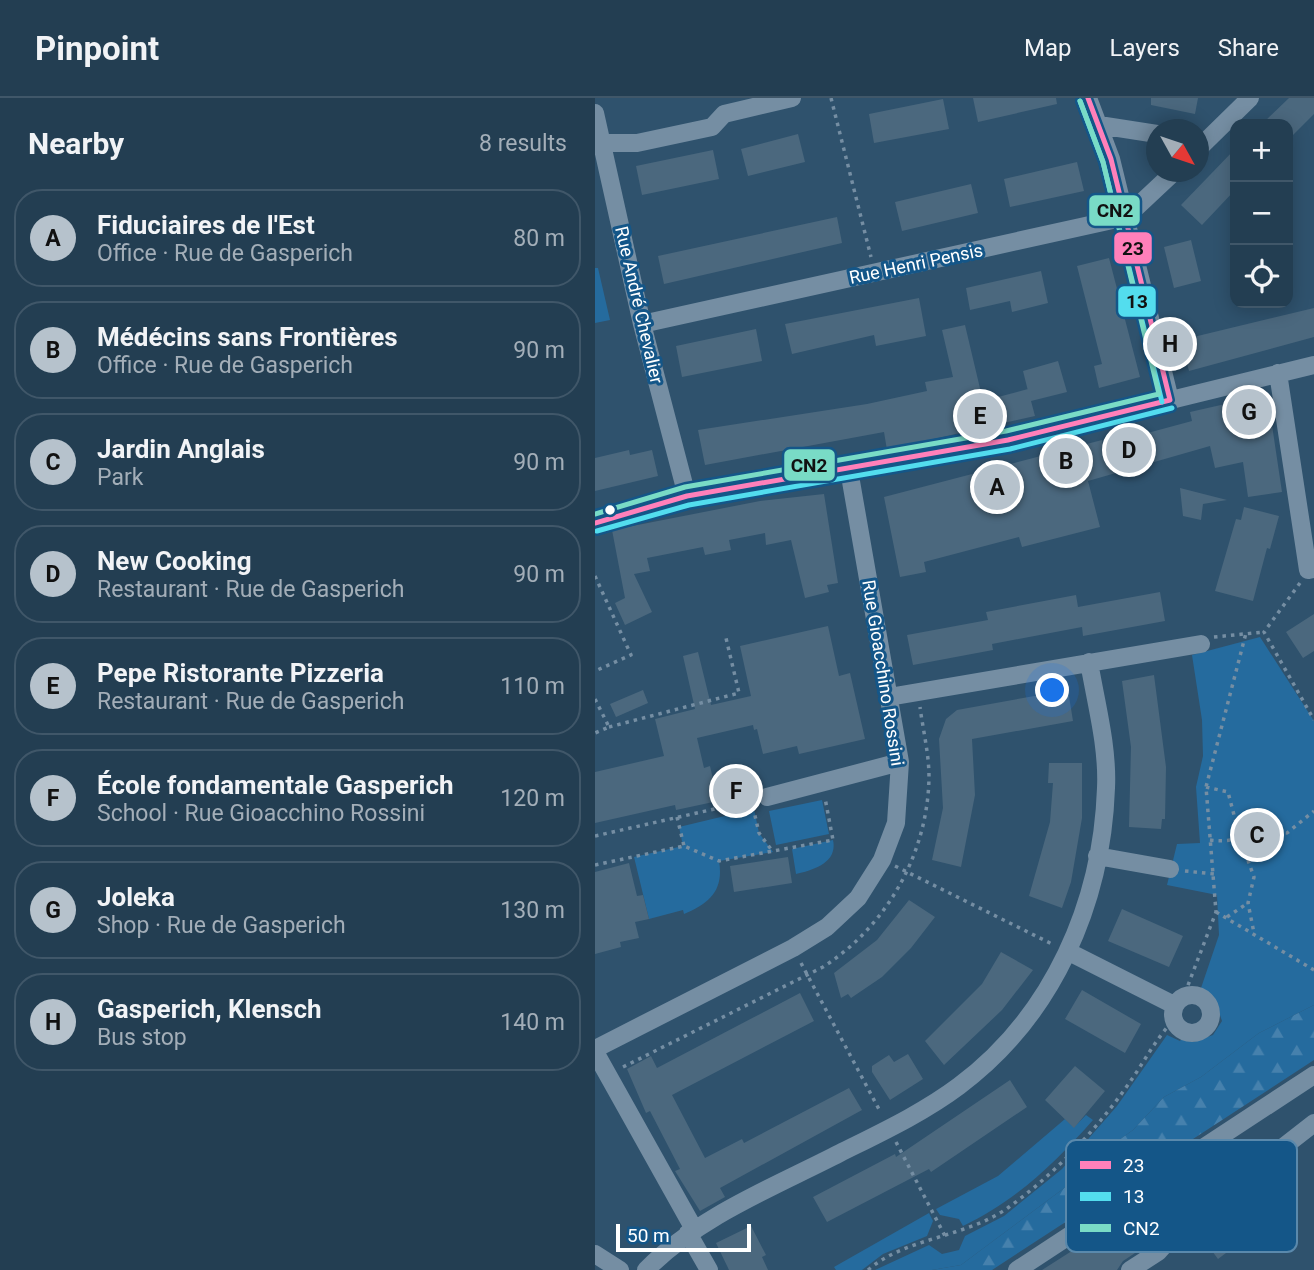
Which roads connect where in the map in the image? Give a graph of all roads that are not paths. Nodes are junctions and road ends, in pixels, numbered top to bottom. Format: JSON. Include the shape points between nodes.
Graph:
{"nodes":[{"id":1,"x":792,"y":98,"type":"edge"},
{"id":2,"x":1088,"y":98,"type":"edge"},
{"id":3,"x":1250,"y":98,"type":"edge"},
{"id":4,"x":595,"y":113,"type":"edge"},
{"id":5,"x":1099,"y":125,"type":"junction"},
{"id":6,"x":1146,"y":132,"type":"edge"},
{"id":7,"x":1209,"y":136,"type":"edge"},
{"id":8,"x":598,"y":142,"type":"edge"},
{"id":9,"x":1163,"y":182,"type":"edge"},
{"id":10,"x":1126,"y":217,"type":"junction"},
{"id":11,"x":642,"y":324,"type":"junction"},
{"id":12,"x":1314,"y":365,"type":"edge"},
{"id":13,"x":1278,"y":373,"type":"junction"},
{"id":14,"x":1170,"y":400,"type":"junction"},
{"id":15,"x":849,"y":470,"type":"junction"},
{"id":16,"x":687,"y":496,"type":"junction"},
{"id":17,"x":595,"y":523,"type":"edge"},
{"id":18,"x":1311,"y":569,"type":"edge"},
{"id":19,"x":1201,"y":644,"type":"road end"},
{"id":20,"x":1089,"y":662,"type":"junction"},
{"id":21,"x":889,"y":697,"type":"junction"},
{"id":22,"x":900,"y":762,"type":"junction"},
{"id":23,"x":759,"y":798,"type":"road end"},
{"id":24,"x":1097,"y":856,"type":"junction"},
{"id":25,"x":1170,"y":869,"type":"road end"},
{"id":26,"x":1069,"y":953,"type":"junction"},
{"id":27,"x":1177,"y":1007,"type":"road end"},
{"id":28,"x":595,"y":1051,"type":"edge"},
{"id":29,"x":1314,"y":1075,"type":"edge"},
{"id":30,"x":1314,"y":1123,"type":"edge"},
{"id":31,"x":1215,"y":1140,"type":"edge"},
{"id":32,"x":1292,"y":1140,"type":"edge"},
{"id":33,"x":691,"y":1231,"type":"junction"},
{"id":34,"x":1066,"y":1238,"type":"edge"},
{"id":35,"x":1158,"y":1252,"type":"edge"},
{"id":36,"x":595,"y":1254,"type":"edge"},
{"id":37,"x":620,"y":1270,"type":"edge"},
{"id":38,"x":646,"y":1270,"type":"edge"},
{"id":39,"x":709,"y":1270,"type":"edge"},
{"id":40,"x":1017,"y":1270,"type":"edge"},
{"id":41,"x":1130,"y":1270,"type":"edge"}],
"edges":[{"from":1,"to":8,"type":"street","via":[[724,114],[712,127],[637,143]]},
{"from":2,"to":5,"type":"street"},
{"from":3,"to":7,"type":"street"},
{"from":4,"to":8,"type":"street","name":"Rue André Chevalier"},
{"from":5,"to":6,"type":"street"},
{"from":5,"to":10,"type":"street"},
{"from":8,"to":11,"type":"street","name":"Rue André Chevalier"},
{"from":9,"to":10,"type":"street"},
{"from":10,"to":11,"type":"street","name":"Rue Henri Pensis"},
{"from":10,"to":14,"type":"street"},
{"from":11,"to":16,"type":"street","name":"Rue André Chevalier"},
{"from":12,"to":13,"type":"street"},
{"from":13,"to":14,"type":"street"},
{"from":13,"to":18,"type":"street"},
{"from":14,"to":15,"type":"street","via":[[1008,440]]},
{"from":15,"to":16,"type":"street"},
{"from":15,"to":21,"type":"street","name":"Rue Gioacchino Rossini"},
{"from":16,"to":17,"type":"street"},
{"from":19,"to":20,"type":"street"},
{"from":20,"to":21,"type":"street"},
{"from":20,"to":24,"type":"street","via":[[1107,785]]},
{"from":21,"to":22,"type":"street","name":"Rue Gioacchino Rossini"},
{"from":22,"to":23,"type":"street"},
{"from":22,"to":28,"type":"street","name":"Rue Gioacchino Rossini","via":[[896,823],[882,860],[858,898],[827,927],[793,948]]},
{"from":24,"to":25,"type":"street"},
{"from":24,"to":26,"type":"street"},
{"from":26,"to":27,"type":"street"},
{"from":26,"to":33,"type":"street","via":[[1011,1040],[959,1086]]},
{"from":28,"to":33,"type":"street"},
{"from":29,"to":31,"type":"street"},
{"from":30,"to":32,"type":"street"},
{"from":33,"to":38,"type":"street"},
{"from":33,"to":39,"type":"street"},
{"from":34,"to":40,"type":"street"},
{"from":35,"to":41,"type":"street"},
{"from":36,"to":37,"type":"street"}]}
